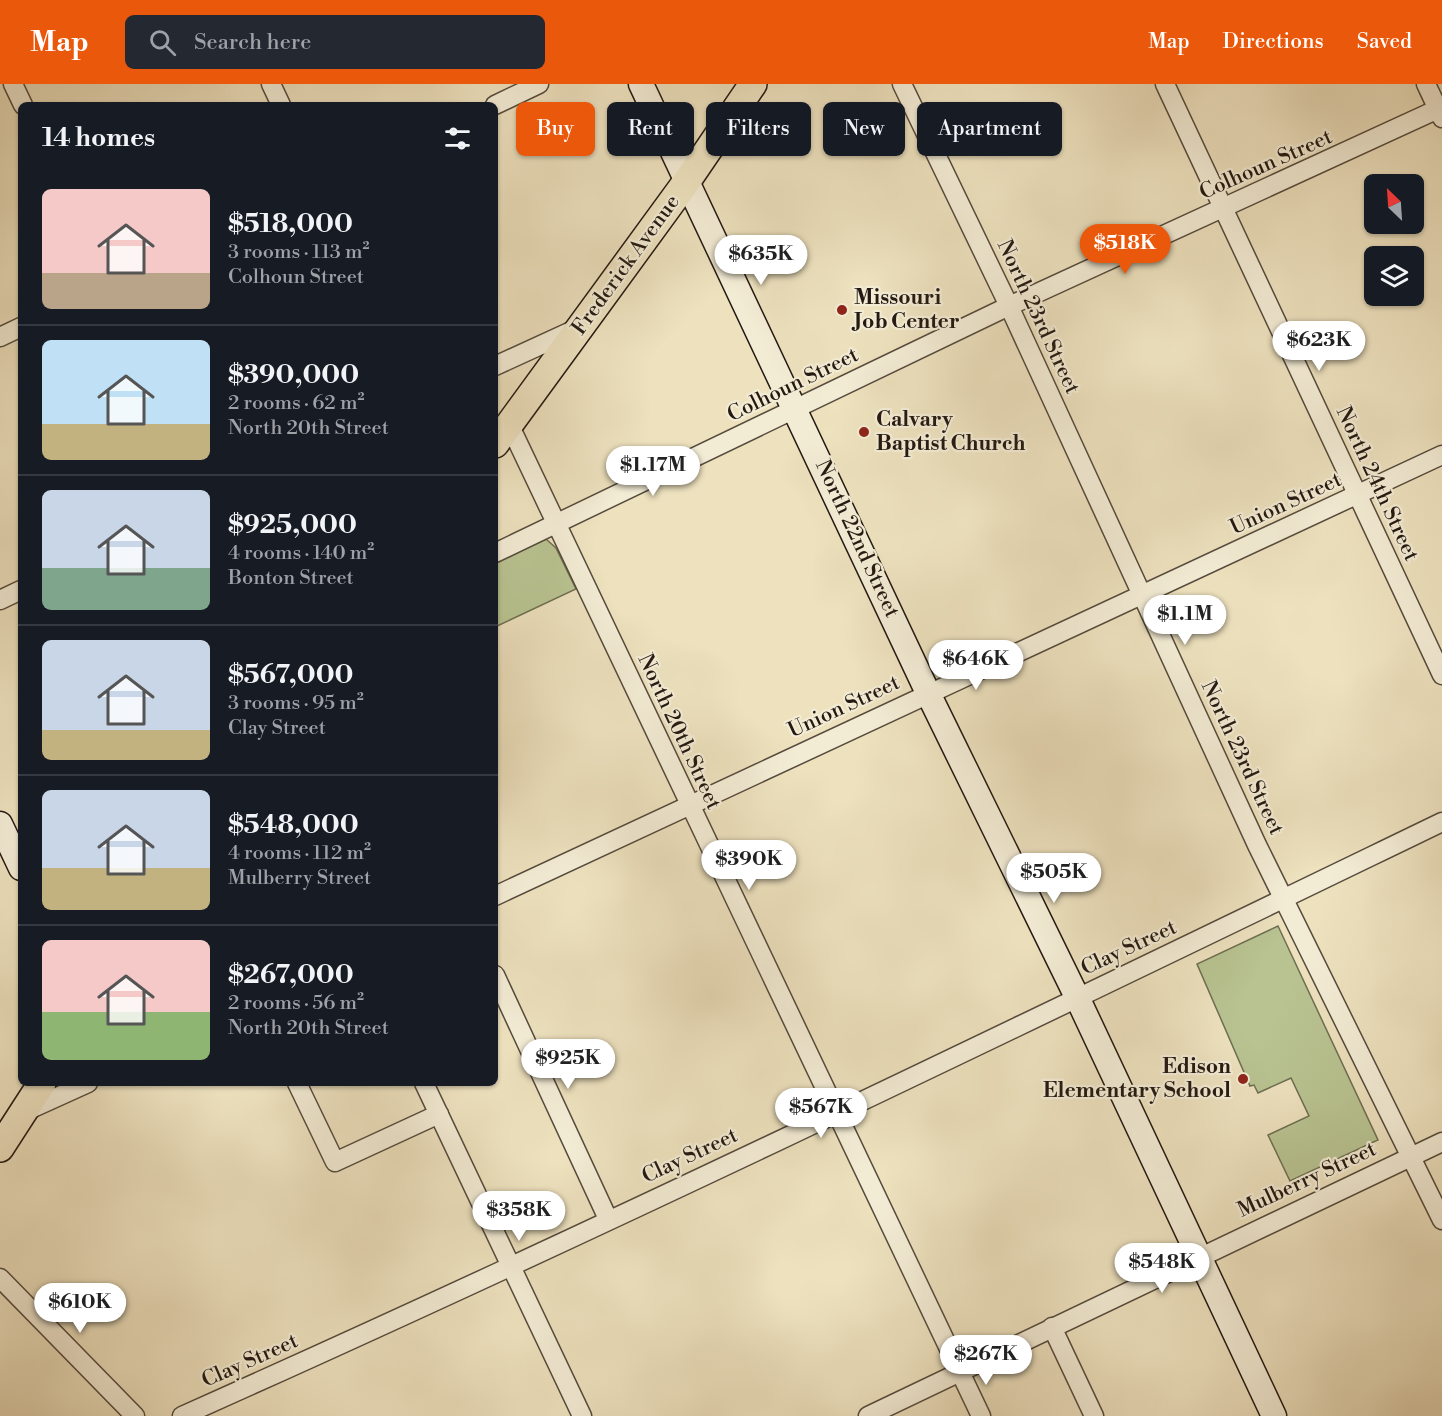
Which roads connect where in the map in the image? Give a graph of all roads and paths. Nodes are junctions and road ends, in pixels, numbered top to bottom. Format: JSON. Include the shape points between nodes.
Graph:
{"nodes":[{"id":1,"x":13,"y":84,"type":"edge"},
{"id":2,"x":271,"y":84,"type":"edge"},
{"id":3,"x":539,"y":84,"type":"edge"},
{"id":4,"x":641,"y":84,"type":"edge"},
{"id":5,"x":753,"y":84,"type":"edge"},
{"id":6,"x":902,"y":84,"type":"edge"},
{"id":7,"x":1165,"y":84,"type":"edge"},
{"id":8,"x":1426,"y":84,"type":"edge"},
{"id":9,"x":22,"y":102,"type":"edge"},
{"id":10,"x":280,"y":102,"type":"edge"},
{"id":11,"x":498,"y":104,"type":"edge"},
{"id":12,"x":1440,"y":114,"type":"edge"},
{"id":13,"x":687,"y":181,"type":"junction"},
{"id":14,"x":1223,"y":209,"type":"junction"},
{"id":15,"x":1009,"y":306,"type":"junction"},
{"id":16,"x":581,"y":327,"type":"junction"},
{"id":17,"x":18,"y":328,"type":"edge"},
{"id":18,"x":0,"y":337,"type":"edge"},
{"id":19,"x":498,"y":365,"type":"edge"},
{"id":20,"x":796,"y":409,"type":"junction"},
{"id":21,"x":502,"y":434,"type":"edge"},
{"id":22,"x":1442,"y":456,"type":"edge"},
{"id":23,"x":1357,"y":496,"type":"junction"},
{"id":24,"x":557,"y":523,"type":"junction"},
{"id":25,"x":498,"y":552,"type":"edge"},
{"id":26,"x":18,"y":591,"type":"edge"},
{"id":27,"x":1142,"y":595,"type":"junction"},
{"id":28,"x":0,"y":600,"type":"edge"},
{"id":29,"x":1442,"y":675,"type":"edge"},
{"id":30,"x":928,"y":693,"type":"junction"},
{"id":31,"x":688,"y":805,"type":"junction"},
{"id":32,"x":1442,"y":822,"type":"edge"},
{"id":33,"x":0,"y":824,"type":"edge"},
{"id":34,"x":14,"y":860,"type":"edge"},
{"id":35,"x":498,"y":895,"type":"edge"},
{"id":36,"x":1283,"y":900,"type":"junction"},
{"id":37,"x":498,"y":981,"type":"edge"},
{"id":38,"x":1077,"y":998,"type":"junction"},
{"id":39,"x":40,"y":1086,"type":"edge"},
{"id":40,"x":81,"y":1086,"type":"edge"},
{"id":41,"x":298,"y":1086,"type":"edge"},
{"id":42,"x":425,"y":1086,"type":"edge"},
{"id":43,"x":22,"y":1113,"type":"junction"},
{"id":44,"x":835,"y":1113,"type":"junction"},
{"id":45,"x":439,"y":1114,"type":"junction"},
{"id":46,"x":1442,"y":1142,"type":"edge"},
{"id":47,"x":0,"y":1148,"type":"edge"},
{"id":48,"x":1411,"y":1156,"type":"junction"},
{"id":49,"x":608,"y":1219,"type":"junction"},
{"id":50,"x":1442,"y":1220,"type":"edge"},
{"id":51,"x":1198,"y":1257,"type":"junction"},
{"id":52,"x":510,"y":1266,"type":"junction"},
{"id":53,"x":0,"y":1278,"type":"edge"},
{"id":54,"x":1052,"y":1327,"type":"junction"},
{"id":55,"x":959,"y":1372,"type":"junction"},
{"id":56,"x":124,"y":1412,"type":"edge"},
{"id":57,"x":182,"y":1416,"type":"edge"},
{"id":58,"x":582,"y":1416,"type":"edge"},
{"id":59,"x":868,"y":1416,"type":"edge"},
{"id":60,"x":981,"y":1416,"type":"edge"},
{"id":61,"x":1094,"y":1416,"type":"edge"},
{"id":62,"x":1274,"y":1416,"type":"edge"}],
"edges":[{"from":1,"to":9,"type":"street"},
{"from":2,"to":10,"type":"street"},
{"from":3,"to":11,"type":"street"},
{"from":4,"to":13,"type":"main road","name":"North 22nd Street"},
{"from":5,"to":13,"type":"main road","name":"Frederick Avenue"},
{"from":6,"to":15,"type":"street","name":"North 23rd Street"},
{"from":7,"to":14,"type":"street","name":"North 24th Street"},
{"from":8,"to":12,"type":"street"},
{"from":12,"to":14,"type":"street","name":"Colhoun Street"},
{"from":13,"to":16,"type":"main road","name":"Frederick Avenue"},
{"from":13,"to":20,"type":"main road","name":"North 22nd Street"},
{"from":14,"to":15,"type":"street","name":"Colhoun Street"},
{"from":14,"to":23,"type":"street","name":"North 24th Street"},
{"from":15,"to":20,"type":"street","name":"Colhoun Street"},
{"from":15,"to":27,"type":"street","name":"North 23rd Street"},
{"from":16,"to":19,"type":"street"},
{"from":16,"to":21,"type":"main road","name":"Frederick Avenue"},
{"from":17,"to":18,"type":"street"},
{"from":20,"to":24,"type":"street","name":"Colhoun Street"},
{"from":20,"to":30,"type":"main road","name":"North 22nd Street"},
{"from":21,"to":24,"type":"street","name":"North 20th Street"},
{"from":22,"to":23,"type":"street","name":"Union Street"},
{"from":23,"to":27,"type":"street","name":"Union Street"},
{"from":23,"to":29,"type":"street","name":"North 24th Street"},
{"from":24,"to":25,"type":"street","name":"Colhoun Street"},
{"from":24,"to":31,"type":"street","name":"North 20th Street"},
{"from":26,"to":28,"type":"street"},
{"from":27,"to":30,"type":"street","name":"Union Street"},
{"from":27,"to":36,"type":"street","name":"North 23rd Street"},
{"from":30,"to":31,"type":"street","name":"Union Street"},
{"from":30,"to":38,"type":"main road","name":"North 22nd Street"},
{"from":31,"to":35,"type":"street","name":"Union Street"},
{"from":31,"to":44,"type":"street","name":"North 20th Street"},
{"from":32,"to":36,"type":"street","name":"Clay Street"},
{"from":33,"to":34,"type":"main road"},
{"from":36,"to":38,"type":"street","name":"Clay Street"},
{"from":36,"to":48,"type":"street","name":"North 23rd Street"},
{"from":37,"to":49,"type":"street"},
{"from":38,"to":44,"type":"street","name":"Clay Street"},
{"from":38,"to":51,"type":"main road","name":"North 22nd Street"},
{"from":39,"to":43,"type":"main road"},
{"from":40,"to":43,"type":"street"},
{"from":41,"to":45,"type":"street","via":[[335,1162]]},
{"from":42,"to":45,"type":"street"},
{"from":43,"to":47,"type":"main road"},
{"from":44,"to":49,"type":"street","name":"Clay Street"},
{"from":44,"to":55,"type":"street","name":"North 20th Street"},
{"from":45,"to":52,"type":"street"},
{"from":46,"to":48,"type":"street","name":"Mulberry Street"},
{"from":48,"to":50,"type":"street","name":"North 23rd Street"},
{"from":48,"to":51,"type":"street","name":"Mulberry Street"},
{"from":49,"to":52,"type":"street","name":"Clay Street"},
{"from":51,"to":54,"type":"street","name":"Mulberry Street"},
{"from":51,"to":62,"type":"main road","name":"North 22nd Street"},
{"from":52,"to":57,"type":"street","name":"Clay Street"},
{"from":52,"to":58,"type":"street"},
{"from":53,"to":56,"type":"street"},
{"from":54,"to":55,"type":"street","name":"Mulberry Street"},
{"from":54,"to":61,"type":"street"},
{"from":55,"to":59,"type":"street","name":"Mulberry Street"},
{"from":55,"to":60,"type":"street","name":"North 20th Street"}]}
